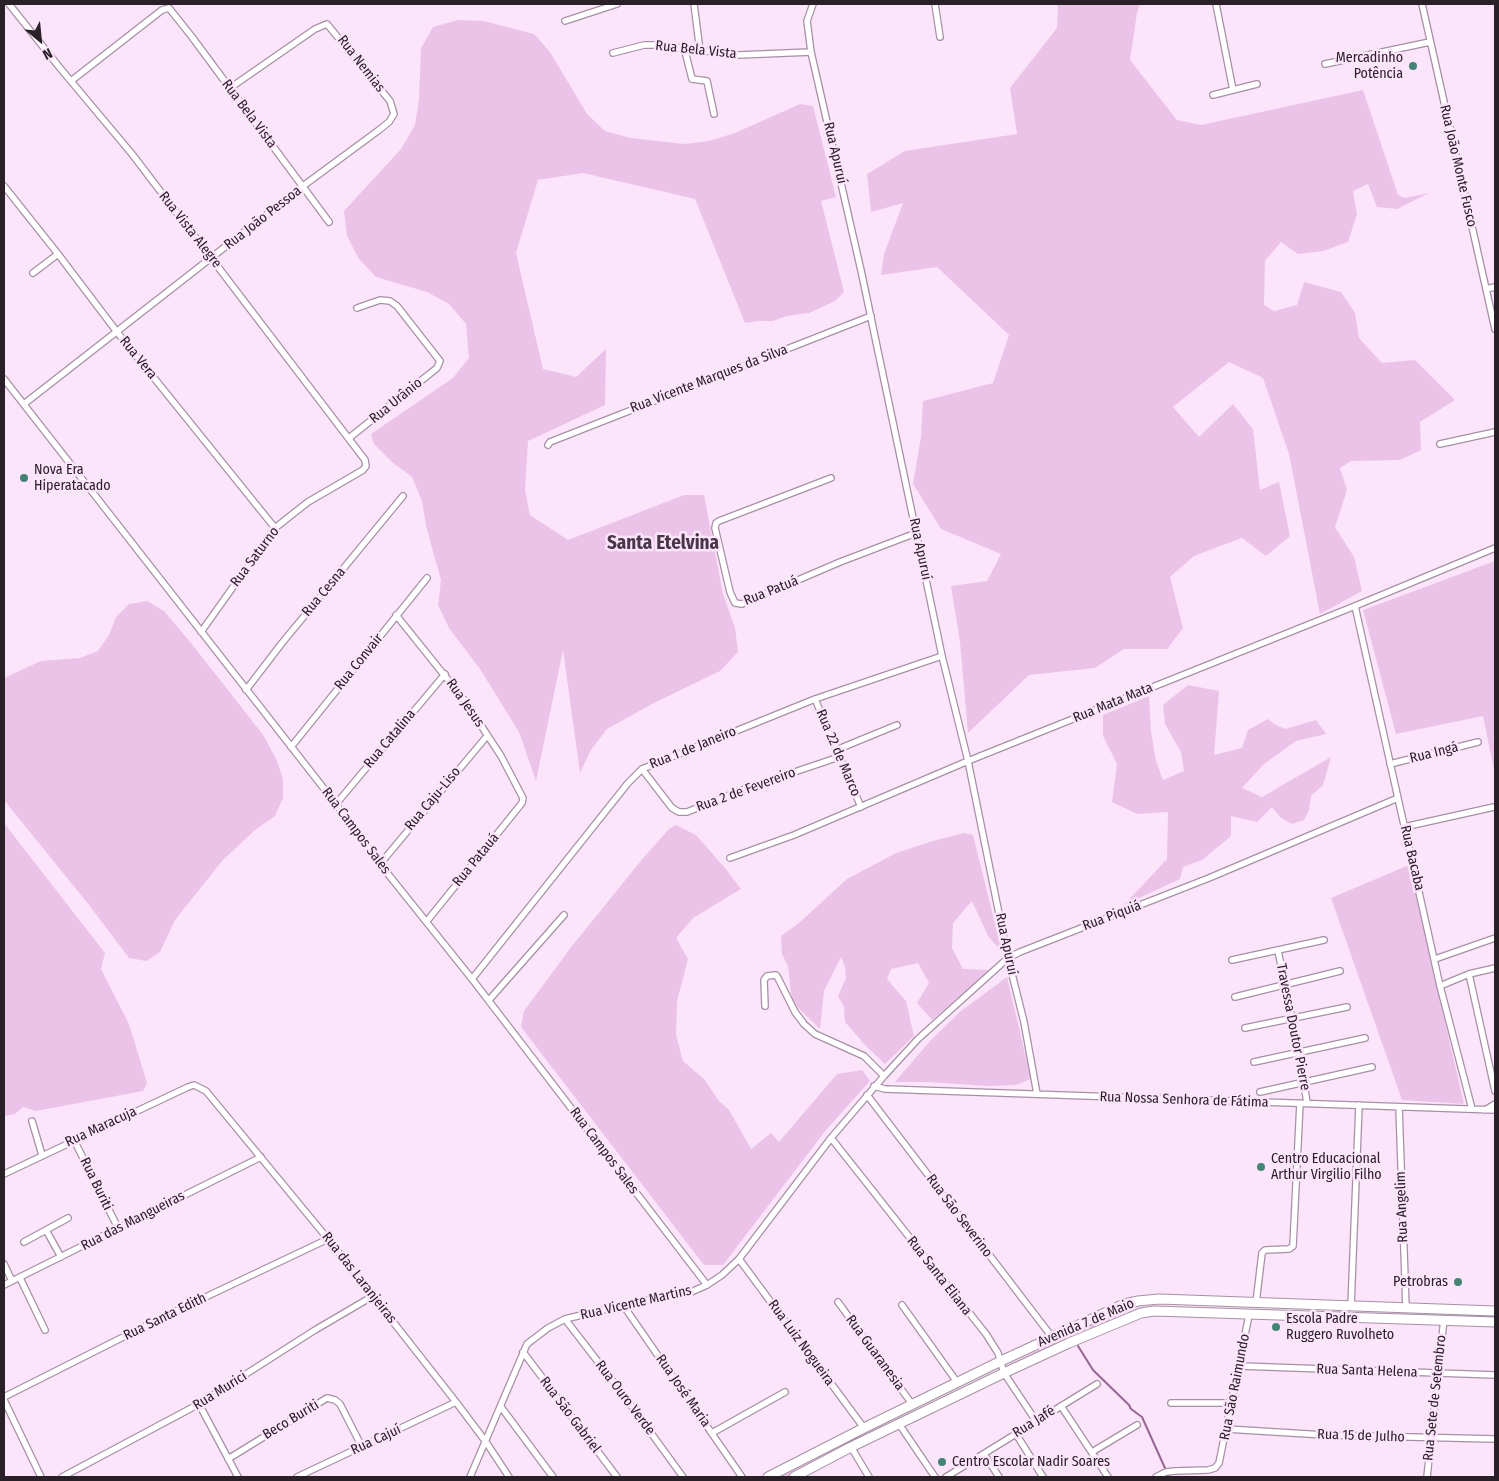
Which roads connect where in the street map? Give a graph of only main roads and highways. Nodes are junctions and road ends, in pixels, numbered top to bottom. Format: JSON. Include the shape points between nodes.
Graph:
{"nodes":[{"id":1,"x":1495,"y":1311,"type":"edge"},
{"id":2,"x":1495,"y":1322,"type":"edge"},
{"id":3,"x":800,"y":1476,"type":"edge"},
{"id":4,"x":768,"y":1477,"type":"edge"}],
"edges":[{"from":1,"to":4,"type":"main road","name":"Avenida 7 de Maio","via":[[1159,1300],[1124,1304],[957,1382]]},
{"from":2,"to":3,"type":"main road","name":"Avenida 7 de Maio","via":[[1141,1313],[1004,1373],[851,1447]]}]}
